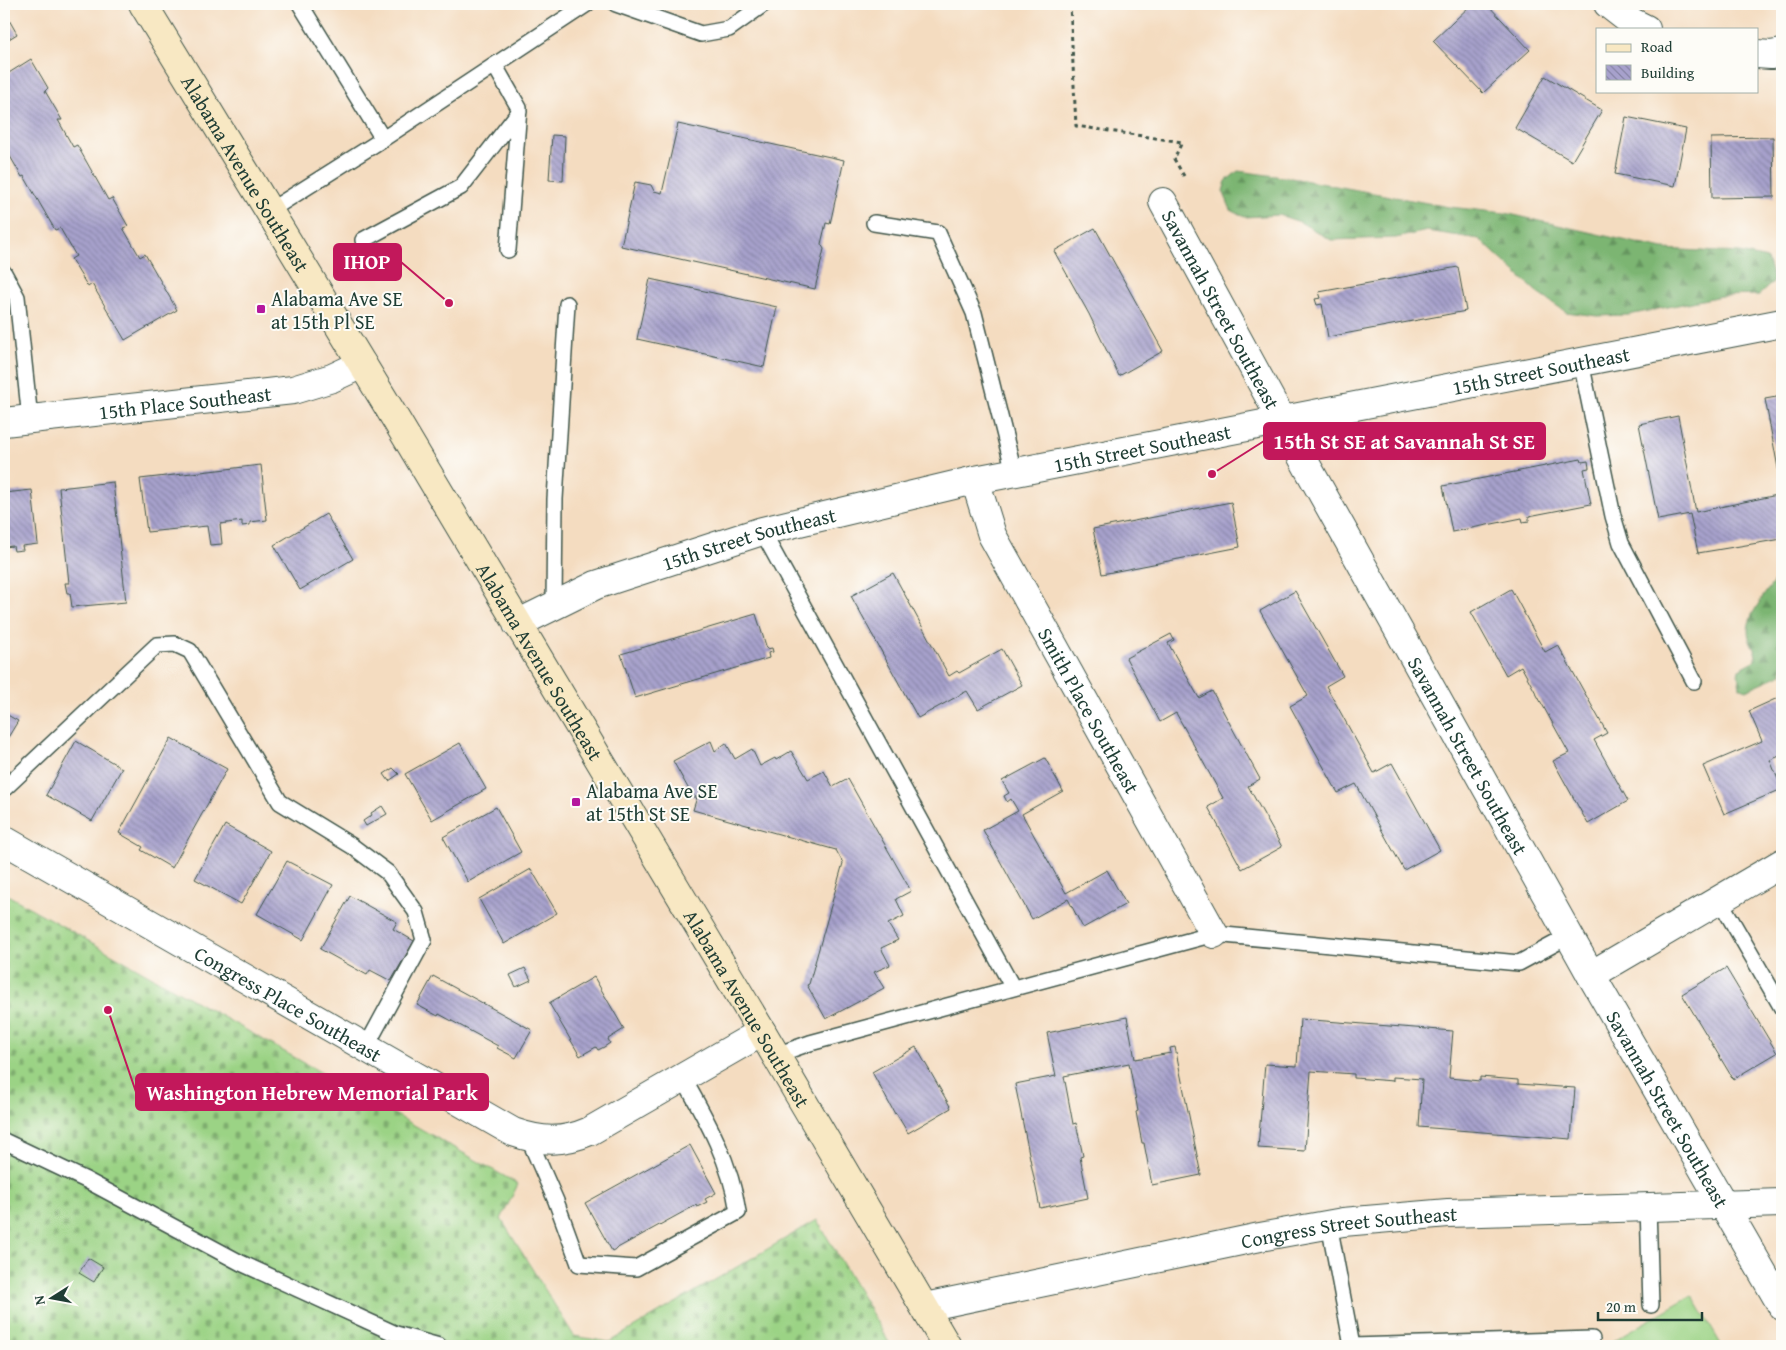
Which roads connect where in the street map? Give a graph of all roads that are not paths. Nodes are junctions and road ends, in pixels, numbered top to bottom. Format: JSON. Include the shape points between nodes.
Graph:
{"nodes":[{"id":1,"x":143,"y":4,"type":"edge"},
{"id":2,"x":300,"y":4,"type":"edge"},
{"id":3,"x":587,"y":4,"type":"edge"},
{"id":4,"x":616,"y":4,"type":"edge"},
{"id":5,"x":764,"y":4,"type":"edge"},
{"id":6,"x":1608,"y":4,"type":"edge"},
{"id":7,"x":1644,"y":28,"type":"edge"},
{"id":8,"x":1758,"y":54,"type":"edge"},
{"id":9,"x":1782,"y":54,"type":"edge"},
{"id":10,"x":495,"y":66,"type":"junction"},
{"id":11,"x":519,"y":112,"type":"junction"},
{"id":12,"x":383,"y":140,"type":"junction"},
{"id":13,"x":1163,"y":202,"type":"dead end"},
{"id":14,"x":269,"y":211,"type":"junction"},
{"id":15,"x":874,"y":223,"type":"dead end"},
{"id":16,"x":363,"y":240,"type":"dead end"},
{"id":17,"x":508,"y":250,"type":"dead end"},
{"id":18,"x":4,"y":273,"type":"edge"},
{"id":19,"x":567,"y":304,"type":"dead end"},
{"id":20,"x":1782,"y":323,"type":"edge"},
{"id":21,"x":1581,"y":362,"type":"junction"},
{"id":22,"x":362,"y":364,"type":"junction"},
{"id":23,"x":17,"y":420,"type":"edge"},
{"id":24,"x":1282,"y":420,"type":"junction"},
{"id":25,"x":1014,"y":472,"type":"junction"},
{"id":26,"x":975,"y":480,"type":"junction"},
{"id":27,"x":762,"y":531,"type":"junction"},
{"id":28,"x":554,"y":606,"type":"junction"},
{"id":29,"x":517,"y":624,"type":"junction"},
{"id":30,"x":1694,"y":681,"type":"dead end"},
{"id":31,"x":4,"y":789,"type":"edge"},
{"id":32,"x":4,"y":840,"type":"edge"},
{"id":33,"x":1782,"y":862,"type":"edge"},
{"id":34,"x":1719,"y":900,"type":"junction"},
{"id":35,"x":1214,"y":934,"type":"junction"},
{"id":36,"x":1569,"y":936,"type":"junction"},
{"id":37,"x":1591,"y":975,"type":"junction"},
{"id":38,"x":1014,"y":988,"type":"junction"},
{"id":39,"x":1782,"y":1008,"type":"edge"},
{"id":40,"x":769,"y":1044,"type":"junction"},
{"id":41,"x":366,"y":1047,"type":"junction"},
{"id":42,"x":683,"y":1078,"type":"junction"},
{"id":43,"x":528,"y":1137,"type":"junction"},
{"id":44,"x":4,"y":1141,"type":"edge"},
{"id":45,"x":1782,"y":1203,"type":"edge"},
{"id":46,"x":1722,"y":1204,"type":"junction"},
{"id":47,"x":1648,"y":1206,"type":"junction"},
{"id":48,"x":1329,"y":1224,"type":"junction"},
{"id":49,"x":1651,"y":1305,"type":"dead end"},
{"id":50,"x":1782,"y":1306,"type":"edge"},
{"id":51,"x":924,"y":1307,"type":"junction"},
{"id":52,"x":1592,"y":1339,"type":"dead end"},
{"id":53,"x":439,"y":1346,"type":"edge"},
{"id":54,"x":948,"y":1346,"type":"edge"},
{"id":55,"x":1352,"y":1346,"type":"edge"}],
"edges":[{"from":1,"to":14,"type":"main road","name":"Alabama Avenue Southeast"},
{"from":2,"to":12,"type":"lane"},
{"from":3,"to":10,"type":"lane"},
{"from":4,"to":5,"type":"lane","via":[[700,34],[729,29]]},
{"from":6,"to":7,"type":"street"},
{"from":8,"to":9,"type":"street"},
{"from":10,"to":11,"type":"lane"},
{"from":10,"to":12,"type":"lane"},
{"from":11,"to":16,"type":"lane","via":[[461,187]]},
{"from":11,"to":17,"type":"lane"},
{"from":12,"to":14,"type":"lane"},
{"from":13,"to":24,"type":"street","name":"Savannah Street Southeast"},
{"from":14,"to":22,"type":"main road","name":"Alabama Avenue Southeast"},
{"from":15,"to":25,"type":"lane","via":[[938,233],[974,313]]},
{"from":18,"to":23,"type":"lane","via":[[17,297]]},
{"from":19,"to":28,"type":"lane","via":[[556,499]]},
{"from":20,"to":21,"type":"street","name":"15th Street Southeast"},
{"from":21,"to":24,"type":"street","name":"15th Street Southeast"},
{"from":21,"to":30,"type":"lane","via":[[1621,543]]},
{"from":22,"to":23,"type":"street","name":"15th Place Southeast","via":[[332,378],[293,390]]},
{"from":22,"to":29,"type":"main road","name":"Alabama Avenue Southeast"},
{"from":24,"to":25,"type":"street","name":"15th Street Southeast"},
{"from":24,"to":36,"type":"street","name":"Savannah Street Southeast"},
{"from":25,"to":26,"type":"street","name":"15th Street Southeast"},
{"from":26,"to":27,"type":"street","name":"15th Street Southeast"},
{"from":26,"to":35,"type":"street","name":"Smith Place Southeast","via":[[992,535]]},
{"from":27,"to":28,"type":"street","name":"15th Street Southeast","via":[[596,585]]},
{"from":27,"to":38,"type":"lane"},
{"from":28,"to":29,"type":"street","name":"15th Street Southeast"},
{"from":29,"to":40,"type":"main road","name":"Alabama Avenue Southeast"},
{"from":31,"to":41,"type":"lane","via":[[157,645],[175,644],[190,651],[280,802],[352,846],[388,873],[416,912],[424,940]]},
{"from":32,"to":41,"type":"street","name":"Congress Place Southeast"},
{"from":33,"to":34,"type":"street"},
{"from":34,"to":37,"type":"street"},
{"from":34,"to":39,"type":"lane"},
{"from":35,"to":36,"type":"lane","via":[[1519,963]]},
{"from":35,"to":38,"type":"lane"},
{"from":36,"to":37,"type":"street","name":"Savannah Street Southeast"},
{"from":37,"to":46,"type":"street","name":"Savannah Street Southeast"},
{"from":38,"to":40,"type":"lane","via":[[810,1043]]},
{"from":40,"to":42,"type":"street","name":"Congress Place Southeast"},
{"from":40,"to":51,"type":"main road","name":"Alabama Avenue Southeast"},
{"from":41,"to":43,"type":"street","name":"Congress Place Southeast","via":[[513,1132]]},
{"from":42,"to":43,"type":"street","name":"Congress Place Southeast","via":[[576,1137],[560,1140]]},
{"from":42,"to":43,"type":"lane","via":[[711,1128],[735,1189],[738,1212],[636,1268],[579,1264]]},
{"from":44,"to":53,"type":"lane","via":[[86,1180],[240,1263],[396,1334]]},
{"from":45,"to":46,"type":"street","name":"Congress Street Southeast"},
{"from":46,"to":47,"type":"street","name":"Congress Street Southeast"},
{"from":46,"to":50,"type":"street","name":"Savannah Street Southeast"},
{"from":47,"to":48,"type":"street","name":"Congress Street Southeast","via":[[1448,1213]]},
{"from":47,"to":49,"type":"lane"},
{"from":48,"to":51,"type":"street","name":"Congress Street Southeast"},
{"from":48,"to":55,"type":"lane"},
{"from":51,"to":54,"type":"main road","name":"Alabama Avenue Southeast"},
{"from":52,"to":55,"type":"lane"}]}
